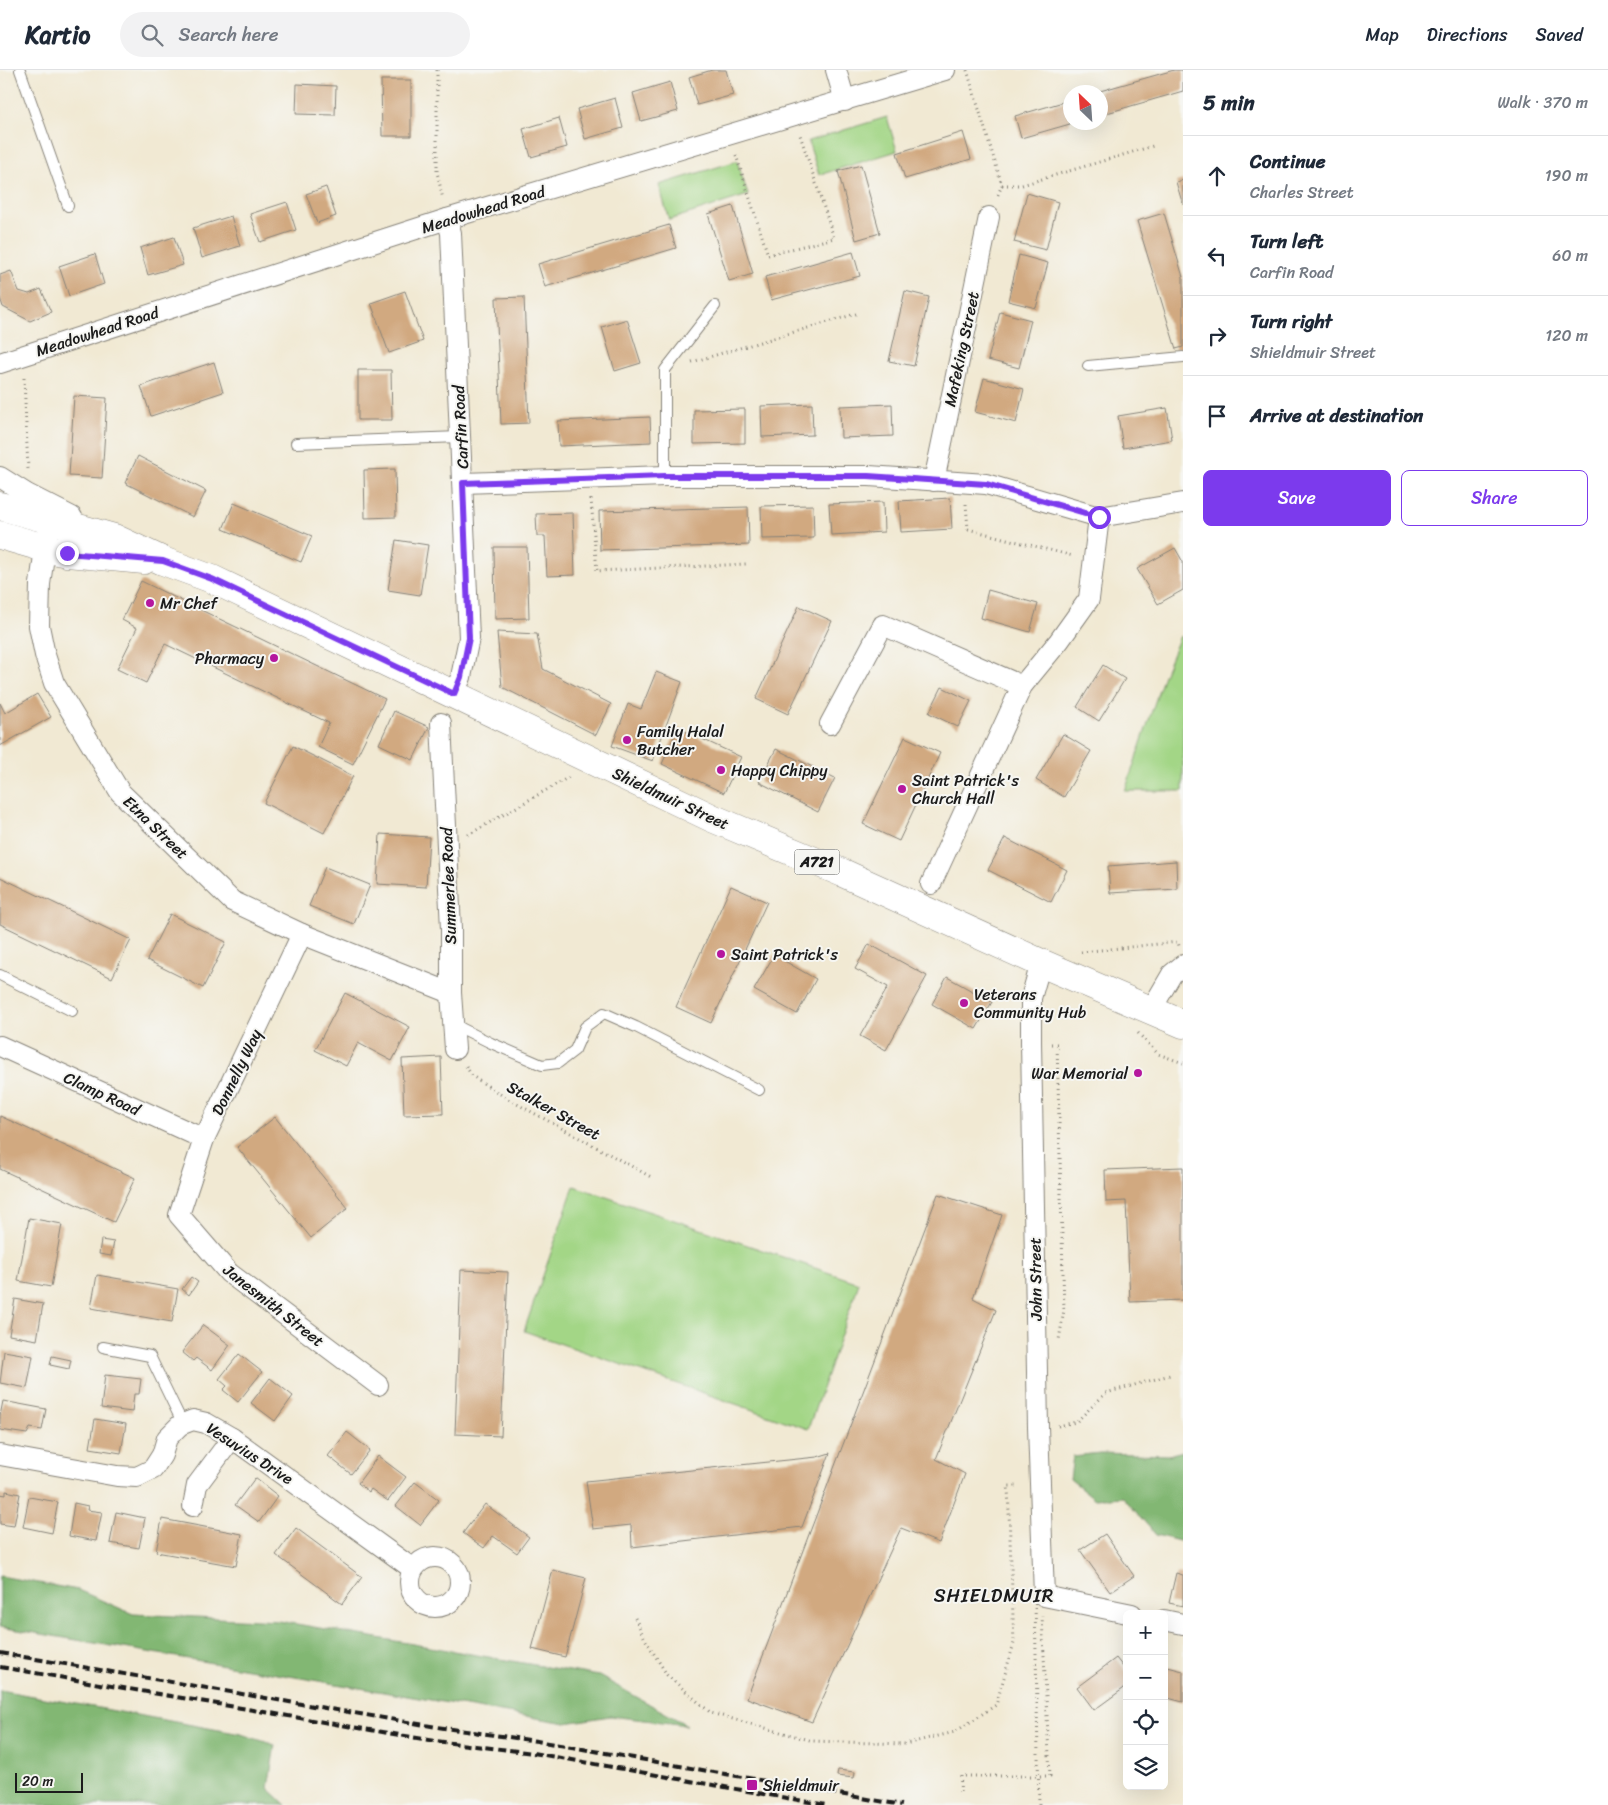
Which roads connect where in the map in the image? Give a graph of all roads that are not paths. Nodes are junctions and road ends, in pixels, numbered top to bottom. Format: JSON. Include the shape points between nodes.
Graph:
{"nodes":[{"id":1,"x":20,"y":70,"type":"edge"},
{"id":2,"x":836,"y":70,"type":"edge"},
{"id":3,"x":945,"y":70,"type":"edge"},
{"id":4,"x":845,"y":101,"type":"junction"},
{"id":5,"x":68,"y":206,"type":"dead end"},
{"id":6,"x":989,"y":216,"type":"road end"},
{"id":7,"x":447,"y":219,"type":"junction"},
{"id":8,"x":715,"y":306,"type":"dead end"},
{"id":9,"x":23,"y":355,"type":"junction"},
{"id":10,"x":1183,"y":358,"type":"edge"},
{"id":11,"x":0,"y":363,"type":"edge"},
{"id":12,"x":1088,"y":366,"type":"dead end"},
{"id":13,"x":0,"y":375,"type":"edge"},
{"id":14,"x":460,"y":437,"type":"junction"},
{"id":15,"x":296,"y":443,"type":"dead end"},
{"id":16,"x":0,"y":476,"type":"edge"},
{"id":17,"x":665,"y":476,"type":"junction"},
{"id":18,"x":934,"y":481,"type":"junction"},
{"id":19,"x":463,"y":483,"type":"junction"},
{"id":20,"x":1183,"y":503,"type":"edge"},
{"id":21,"x":0,"y":506,"type":"edge"},
{"id":22,"x":1099,"y":517,"type":"junction"},
{"id":23,"x":49,"y":521,"type":"junction"},
{"id":24,"x":0,"y":535,"type":"edge"},
{"id":25,"x":114,"y":538,"type":"junction"},
{"id":26,"x":45,"y":548,"type":"junction"},
{"id":27,"x":163,"y":561,"type":"junction"},
{"id":28,"x":1022,"y":686,"type":"junction"},
{"id":29,"x":454,"y":694,"type":"junction"},
{"id":30,"x":441,"y":723,"type":"dead end"},
{"id":31,"x":830,"y":724,"type":"dead end"},
{"id":32,"x":931,"y":884,"type":"dead end"},
{"id":33,"x":302,"y":934,"type":"junction"},
{"id":34,"x":1182,"y":956,"type":"edge"},
{"id":35,"x":1041,"y":963,"type":"junction"},
{"id":36,"x":0,"y":976,"type":"edge"},
{"id":37,"x":451,"y":993,"type":"junction"},
{"id":38,"x":1151,"y":1010,"type":"junction"},
{"id":39,"x":72,"y":1011,"type":"dead end"},
{"id":40,"x":453,"y":1024,"type":"junction"},
{"id":41,"x":1183,"y":1024,"type":"edge"},
{"id":42,"x":0,"y":1046,"type":"edge"},
{"id":43,"x":455,"y":1049,"type":"road end"},
{"id":44,"x":759,"y":1090,"type":"dead end"},
{"id":45,"x":204,"y":1140,"type":"junction"},
{"id":46,"x":179,"y":1215,"type":"joint"},
{"id":47,"x":103,"y":1347,"type":"dead end"},
{"id":48,"x":378,"y":1385,"type":"dead end"},
{"id":49,"x":183,"y":1424,"type":"junction"},
{"id":50,"x":232,"y":1438,"type":"junction"},
{"id":51,"x":0,"y":1455,"type":"edge"},
{"id":52,"x":193,"y":1506,"type":"dead end"},
{"id":53,"x":413,"y":1569,"type":"dead end"},
{"id":54,"x":1123,"y":1613,"type":"edge"},
{"id":55,"x":1168,"y":1621,"type":"edge"},
{"id":56,"x":1183,"y":1624,"type":"edge"}],
"edges":[{"from":1,"to":5,"type":"lane"},
{"from":2,"to":4,"type":"street"},
{"from":3,"to":4,"type":"street","name":"Meadowhead Road"},
{"from":4,"to":7,"type":"street","name":"Meadowhead Road"},
{"from":6,"to":18,"type":"street","name":"Mafeking Street"},
{"from":7,"to":9,"type":"street","name":"Meadowhead Road"},
{"from":7,"to":14,"type":"street","name":"Carfin Road","via":[[451,233]]},
{"from":8,"to":17,"type":"lane","via":[[665,370]]},
{"from":9,"to":11,"type":"street","name":"Meadowhead Road"},
{"from":9,"to":13,"type":"street","name":"Meadowhead Road"},
{"from":10,"to":12,"type":"lane"},
{"from":14,"to":15,"type":"lane"},
{"from":14,"to":19,"type":"street","name":"Carfin Road"},
{"from":16,"to":25,"type":"street","via":[[27,494]]},
{"from":17,"to":18,"type":"street","via":[[868,476]]},
{"from":17,"to":19,"type":"street"},
{"from":18,"to":22,"type":"street","via":[[986,484]]},
{"from":19,"to":29,"type":"street","name":"Carfin Road","via":[[469,638]]},
{"from":20,"to":22,"type":"street"},
{"from":21,"to":23,"type":"main road","name":"Shieldmuir Street","number":"A721"},
{"from":22,"to":28,"type":"street","via":[[1090,599]]},
{"from":23,"to":25,"type":"main road","name":"Shieldmuir Street","number":"A721"},
{"from":23,"to":26,"type":"street","name":"Etna Street"},
{"from":24,"to":26,"type":"main road","name":"Shieldmuir Street","number":"A721"},
{"from":25,"to":27,"type":"main road","name":"Shieldmuir Street","number":"A721"},
{"from":26,"to":27,"type":"main road","name":"Shieldmuir Street","number":"A721","via":[[67,553]]},
{"from":26,"to":33,"type":"street","name":"Etna Street","via":[[39,626],[45,655],[54,683],[120,792],[232,901]]},
{"from":27,"to":29,"type":"main road","name":"Shieldmuir Street","number":"A721","via":[[212,579]]},
{"from":28,"to":31,"type":"street","via":[[883,625]]},
{"from":28,"to":32,"type":"street"},
{"from":29,"to":35,"type":"main road","name":"Shieldmuir Street","number":"A721","via":[[712,818],[843,872]]},
{"from":30,"to":37,"type":"street","name":"Summerlee Road"},
{"from":33,"to":37,"type":"street","name":"Etna Street"},
{"from":33,"to":45,"type":"street","name":"Donnelly Way"},
{"from":34,"to":38,"type":"street"},
{"from":35,"to":38,"type":"main road","name":"Shieldmuir Street","number":"A721"},
{"from":35,"to":54,"type":"street","name":"John Street","via":[[1032,998],[1031,1042],[1040,1599]]},
{"from":36,"to":39,"type":"lane"},
{"from":37,"to":40,"type":"street","name":"Summerlee Road"},
{"from":38,"to":41,"type":"main road","name":"Shieldmuir Street","number":"A721"},
{"from":40,"to":43,"type":"street","name":"Summerlee Road"},
{"from":40,"to":44,"type":"lane","via":[[542,1065],[558,1064],[575,1050],[586,1027],[604,1013]]},
{"from":42,"to":45,"type":"street","name":"Clamp Road"},
{"from":45,"to":46,"type":"street","name":"Donnelly Way"},
{"from":46,"to":48,"type":"street","name":"Janesmith Street","via":[[228,1273]]},
{"from":47,"to":49,"type":"lane","via":[[150,1356]]},
{"from":49,"to":50,"type":"street","name":"Vesuvius Drive","via":[[194,1420]]},
{"from":49,"to":51,"type":"street","name":"Vesuvius Drive","via":[[167,1438],[153,1469],[137,1477]]},
{"from":50,"to":52,"type":"street","via":[[197,1485]]},
{"from":50,"to":53,"type":"street","name":"Vesuvius Drive"},
{"from":55,"to":56,"type":"street"}]}
